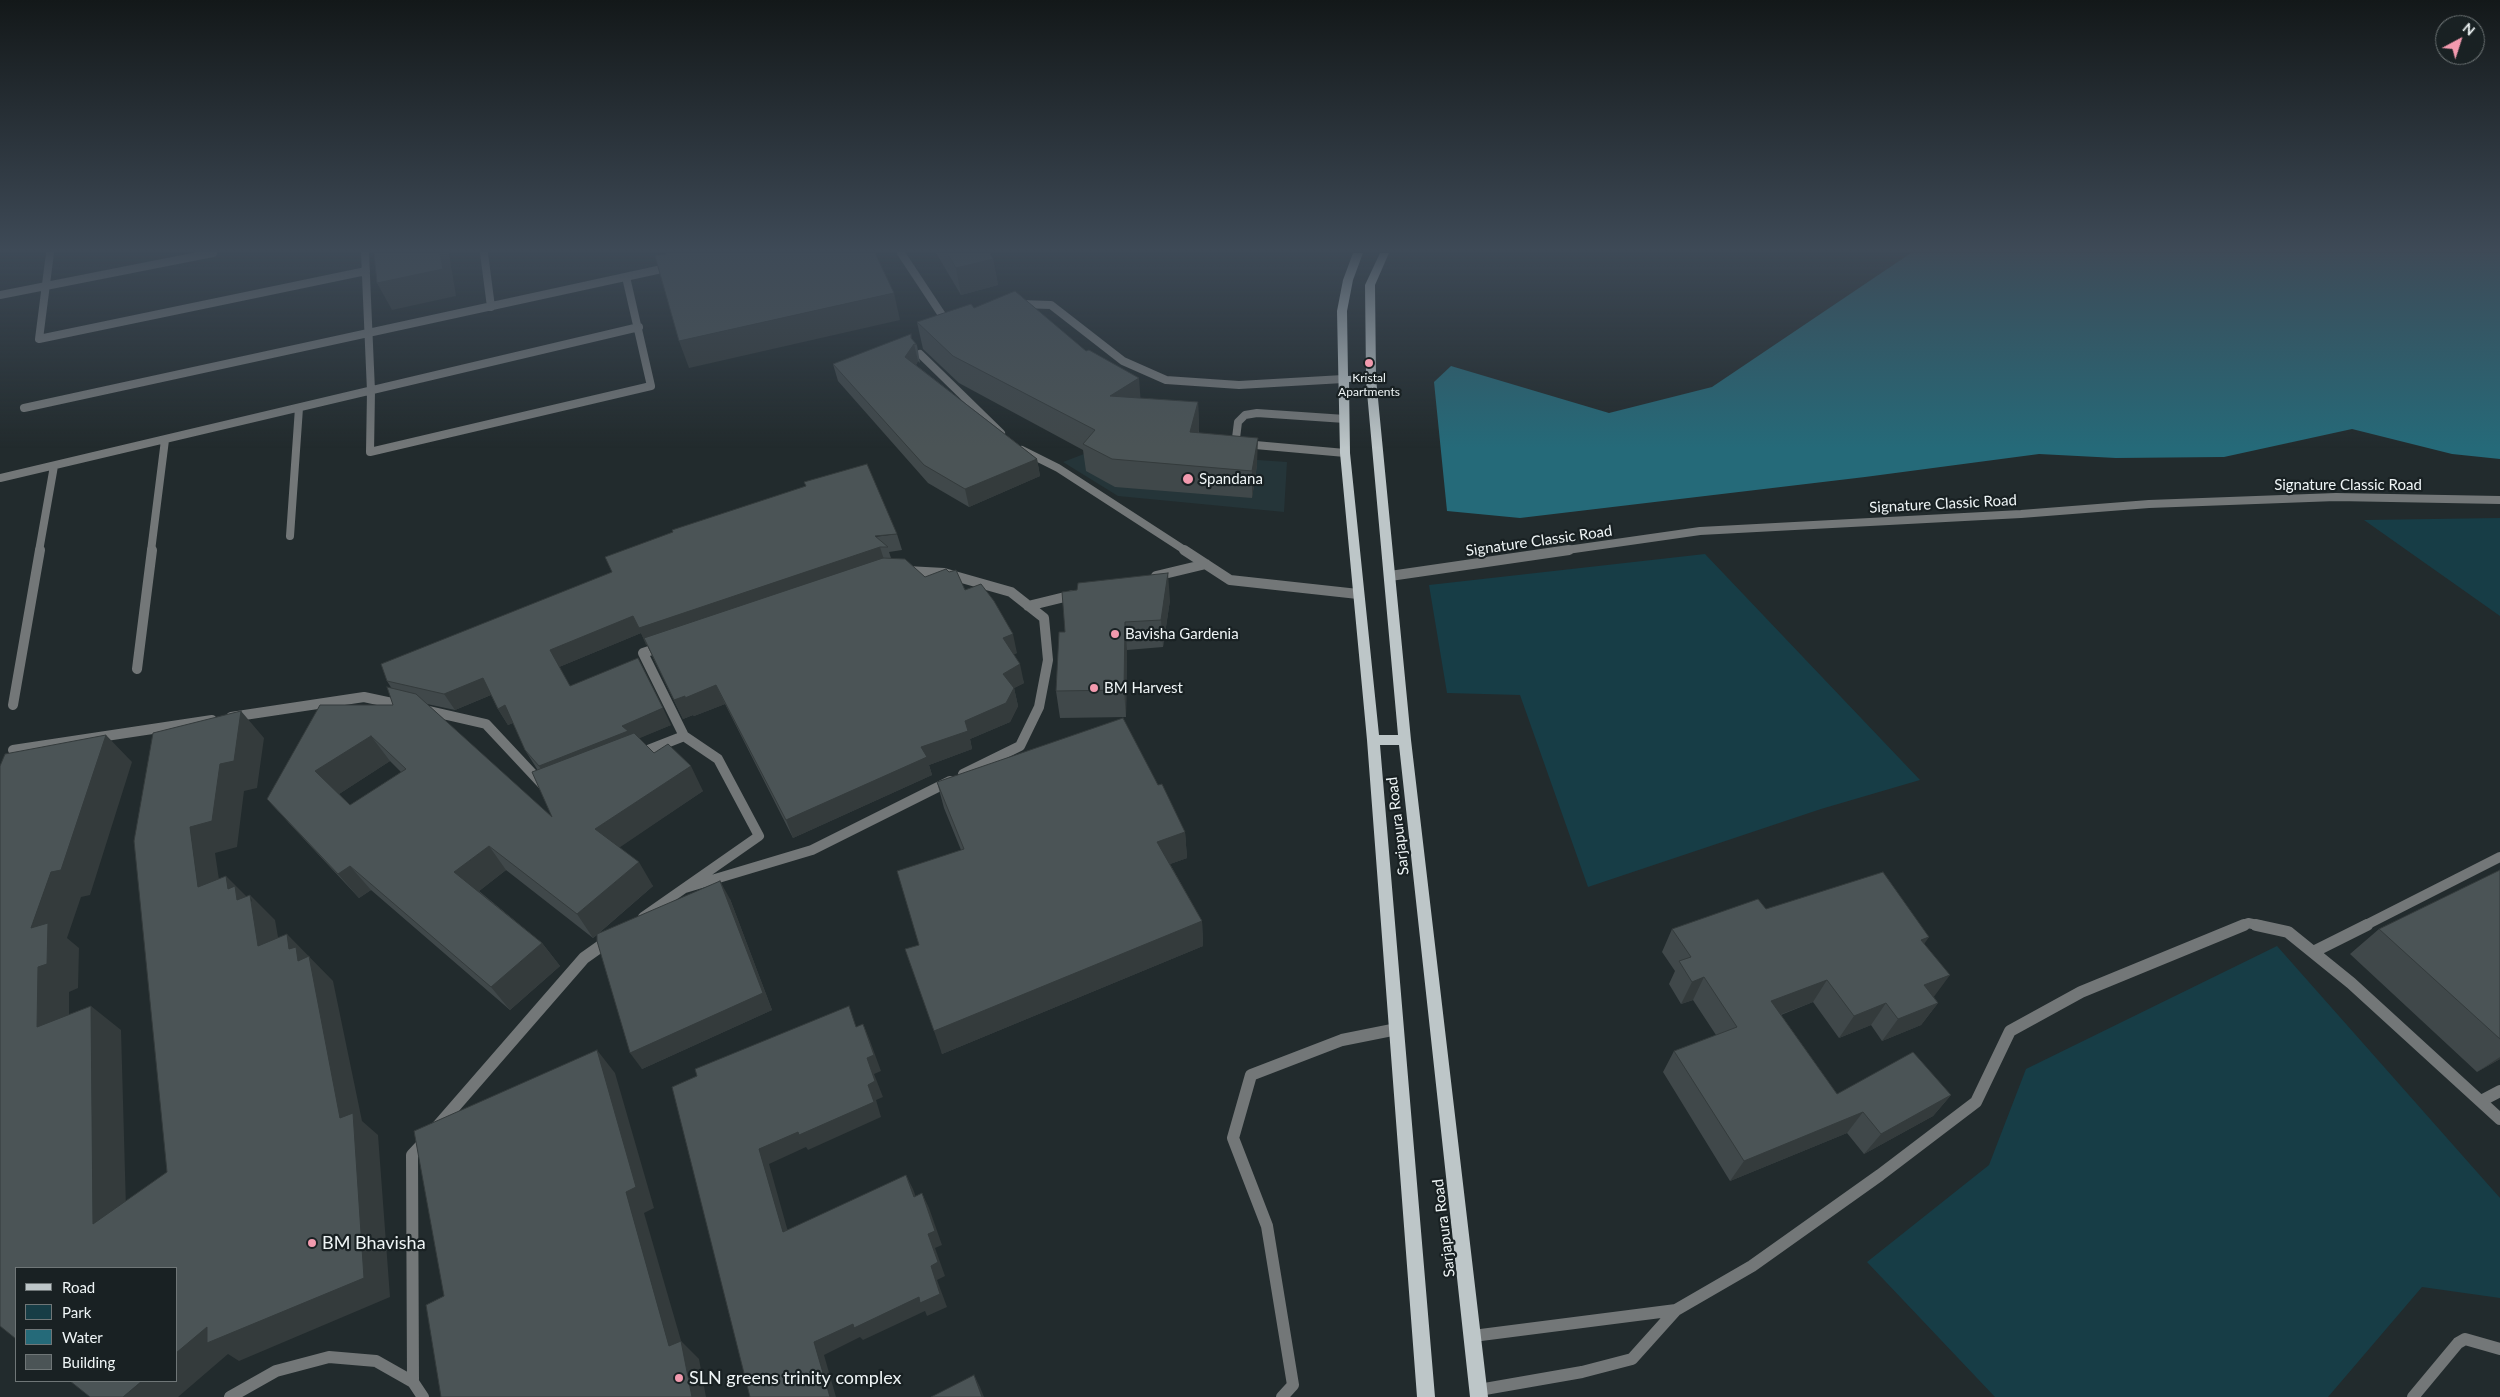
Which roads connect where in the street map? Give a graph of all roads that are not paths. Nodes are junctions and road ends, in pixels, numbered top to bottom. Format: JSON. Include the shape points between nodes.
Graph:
{"nodes":[{"id":1,"x":42,"y":318,"type":"edge"},
{"id":2,"x":139,"y":318,"type":"edge"},
{"id":3,"x":368,"y":318,"type":"edge"},
{"id":4,"x":435,"y":318,"type":"edge"},
{"id":5,"x":637,"y":318,"type":"edge"},
{"id":6,"x":1069,"y":318,"type":"edge"},
{"id":7,"x":1342,"y":318,"type":"edge"},
{"id":8,"x":1370,"y":318,"type":"edge"},
{"id":9,"x":639,"y":327,"type":"junction"},
{"id":10,"x":368,"y":333,"type":"junction"},
{"id":11,"x":920,"y":354,"type":"edge"},
{"id":12,"x":1371,"y":378,"type":"junction"},
{"id":13,"x":1343,"y":379,"type":"junction"},
{"id":14,"x":371,"y":391,"type":"junction"},
{"id":15,"x":24,"y":408,"type":"dead end"},
{"id":16,"x":299,"y":408,"type":"junction"},
{"id":17,"x":1345,"y":419,"type":"junction"},
{"id":18,"x":165,"y":440,"type":"junction"},
{"id":19,"x":1345,"y":453,"type":"junction"},
{"id":20,"x":54,"y":466,"type":"junction"},
{"id":21,"x":0,"y":478,"type":"edge"},
{"id":22,"x":2500,"y":500,"type":"edge"},
{"id":23,"x":290,"y":536,"type":"dead end"},
{"id":24,"x":1206,"y":564,"type":"junction"},
{"id":25,"x":897,"y":571,"type":"edge"},
{"id":26,"x":1390,"y":576,"type":"junction"},
{"id":27,"x":1150,"y":577,"type":"edge"},
{"id":28,"x":1084,"y":592,"type":"edge"},
{"id":29,"x":1358,"y":594,"type":"junction"},
{"id":30,"x":1028,"y":606,"type":"junction"},
{"id":31,"x":671,"y":644,"type":"edge"},
{"id":32,"x":137,"y":669,"type":"dead end"},
{"id":33,"x":13,"y":704,"type":"dead end"},
{"id":34,"x":684,"y":736,"type":"junction"},
{"id":35,"x":1373,"y":740,"type":"junction"},
{"id":36,"x":1405,"y":740,"type":"junction"},
{"id":37,"x":13,"y":750,"type":"edge"},
{"id":38,"x":629,"y":758,"type":"edge"},
{"id":39,"x":556,"y":786,"type":"edge"},
{"id":40,"x":2500,"y":857,"type":"edge"},
{"id":41,"x":685,"y":888,"type":"junction"},
{"id":42,"x":630,"y":926,"type":"edge"},
{"id":43,"x":615,"y":936,"type":"edge"},
{"id":44,"x":2313,"y":952,"type":"junction"},
{"id":45,"x":1397,"y":1030,"type":"junction"},
{"id":46,"x":2500,"y":1091,"type":"edge"},
{"id":47,"x":2481,"y":1102,"type":"junction"},
{"id":48,"x":2500,"y":1119,"type":"edge"},
{"id":49,"x":1676,"y":1310,"type":"junction"},
{"id":50,"x":1473,"y":1336,"type":"junction"},
{"id":51,"x":2500,"y":1350,"type":"edge"},
{"id":52,"x":413,"y":1382,"type":"junction"},
{"id":53,"x":1479,"y":1394,"type":"edge"},
{"id":54,"x":230,"y":1397,"type":"edge"},
{"id":55,"x":423,"y":1397,"type":"edge"},
{"id":56,"x":1282,"y":1397,"type":"edge"},
{"id":57,"x":1426,"y":1397,"type":"edge"},
{"id":58,"x":2413,"y":1397,"type":"edge"}],
"edges":[{"from":1,"to":2,"type":"street","via":[[39,339]]},
{"from":3,"to":10,"type":"street"},
{"from":4,"to":10,"type":"street"},
{"from":5,"to":9,"type":"street"},
{"from":6,"to":13,"type":"street","via":[[1123,361],[1166,380],[1239,385]]},
{"from":7,"to":13,"type":"main road","name":"Sarjapura Road"},
{"from":8,"to":12,"type":"main road","name":"Sarjapura Road"},
{"from":9,"to":14,"type":"street"},
{"from":9,"to":14,"type":"street","via":[[651,386],[370,452]]},
{"from":10,"to":14,"type":"street"},
{"from":10,"to":15,"type":"street"},
{"from":11,"to":24,"type":"street","via":[[1012,443],[1058,468]]},
{"from":12,"to":13,"type":"main road"},
{"from":12,"to":26,"type":"main road","name":"Sarjapura Road"},
{"from":13,"to":17,"type":"main road","name":"Sarjapura Road"},
{"from":14,"to":16,"type":"street"},
{"from":16,"to":18,"type":"street"},
{"from":16,"to":23,"type":"street"},
{"from":17,"to":19,"type":"main road","name":"Sarjapura Road"},
{"from":17,"to":19,"type":"street","via":[[1245,415],[1238,422],[1236,438],[1244,444]]},
{"from":18,"to":20,"type":"street"},
{"from":18,"to":32,"type":"street"},
{"from":19,"to":29,"type":"main road","name":"Sarjapura Road"},
{"from":20,"to":21,"type":"street"},
{"from":20,"to":33,"type":"street"},
{"from":22,"to":26,"type":"street","name":"Signature Classic Road","via":[[2326,497],[2148,504],[1700,531]]},
{"from":24,"to":27,"type":"street"},
{"from":24,"to":29,"type":"street","via":[[1230,580]]},
{"from":25,"to":30,"type":"street","via":[[944,573],[1011,592]]},
{"from":26,"to":36,"type":"main road","name":"Sarjapura Road"},
{"from":28,"to":30,"type":"street"},
{"from":29,"to":35,"type":"main road","name":"Sarjapura Road"},
{"from":30,"to":41,"type":"street","via":[[1044,618],[1048,660],[1039,706],[1020,746],[812,850]]},
{"from":31,"to":34,"type":"street","via":[[643,653]]},
{"from":34,"to":38,"type":"street"},
{"from":34,"to":41,"type":"street","via":[[718,759],[758,836]]},
{"from":35,"to":36,"type":"main road"},
{"from":35,"to":45,"type":"main road","name":"Sarjapura Road"},
{"from":36,"to":50,"type":"main road","name":"Sarjapura Road"},
{"from":37,"to":39,"type":"street","via":[[364,697],[486,724],[547,790]]},
{"from":40,"to":44,"type":"street"},
{"from":41,"to":42,"type":"street"},
{"from":43,"to":52,"type":"street","via":[[584,958],[412,1155]]},
{"from":44,"to":47,"type":"street"},
{"from":44,"to":49,"type":"street","via":[[2288,932],[2248,923],[2081,992],[2010,1031],[1976,1102],[1752,1266]]},
{"from":45,"to":56,"type":"street","via":[[1342,1040],[1251,1075],[1233,1138],[1267,1226],[1293,1384]]},
{"from":45,"to":57,"type":"main road","name":"Sarjapura Road"},
{"from":46,"to":47,"type":"street"},
{"from":47,"to":48,"type":"street"},
{"from":49,"to":50,"type":"street"},
{"from":49,"to":53,"type":"street","via":[[1632,1359]]},
{"from":50,"to":53,"type":"main road","name":"Sarjapura Road"},
{"from":51,"to":58,"type":"street","via":[[2465,1339],[2458,1343]]},
{"from":52,"to":54,"type":"street","via":[[376,1361],[329,1357],[276,1371]]},
{"from":52,"to":55,"type":"street"}]}
